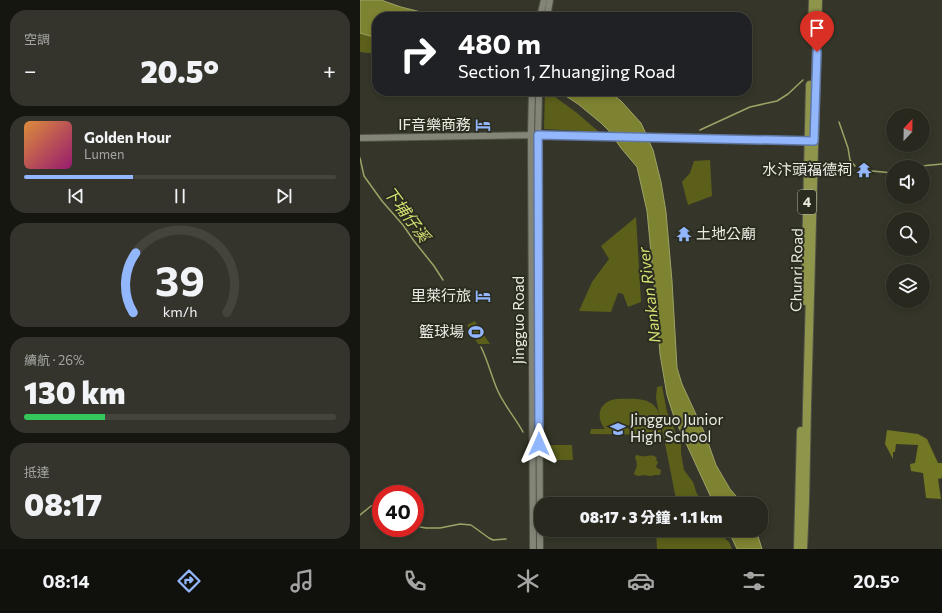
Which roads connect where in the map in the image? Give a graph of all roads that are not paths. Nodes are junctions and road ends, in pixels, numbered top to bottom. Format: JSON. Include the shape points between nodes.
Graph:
{"nodes":[{"id":1,"x":544,"y":0,"type":"edge"},
{"id":2,"x":550,"y":0,"type":"edge"},
{"id":3,"x":813,"y":0,"type":"edge"},
{"id":4,"x":818,"y":0,"type":"edge"},
{"id":5,"x":541,"y":12,"type":"edge"},
{"id":6,"x":548,"y":12,"type":"edge"},
{"id":7,"x":532,"y":96,"type":"edge"},
{"id":8,"x":539,"y":96,"type":"edge"},
{"id":9,"x":531,"y":135,"type":"junction"},
{"id":10,"x":538,"y":135,"type":"junction"},
{"id":11,"x":360,"y":138,"type":"edge"},
{"id":12,"x":811,"y":141,"type":"junction"},
{"id":13,"x":801,"y":528,"type":"junction"},
{"id":14,"x":533,"y":549,"type":"edge"},
{"id":15,"x":540,"y":549,"type":"edge"},
{"id":16,"x":798,"y":549,"type":"edge"},
{"id":17,"x":803,"y":549,"type":"edge"}],
"edges":[{"from":1,"to":5,"type":"street"},
{"from":2,"to":6,"type":"street"},
{"from":3,"to":12,"type":"main road","name":"Chunri Road","number":"4"},
{"from":4,"to":12,"type":"main road","name":"Chunri Road","number":"4"},
{"from":7,"to":9,"type":"street","name":"Jingguo Road"},
{"from":8,"to":10,"type":"street","name":"Jingguo Road"},
{"from":9,"to":10,"type":"street"},
{"from":9,"to":11,"type":"street"},
{"from":9,"to":14,"type":"street","name":"Jingguo Road"},
{"from":10,"to":12,"type":"street"},
{"from":10,"to":15,"type":"street","name":"Jingguo Road"},
{"from":12,"to":13,"type":"main road","name":"Chunri Road","number":"4"},
{"from":13,"to":16,"type":"main road","number":"4"},
{"from":13,"to":17,"type":"main road","number":"4"}]}
